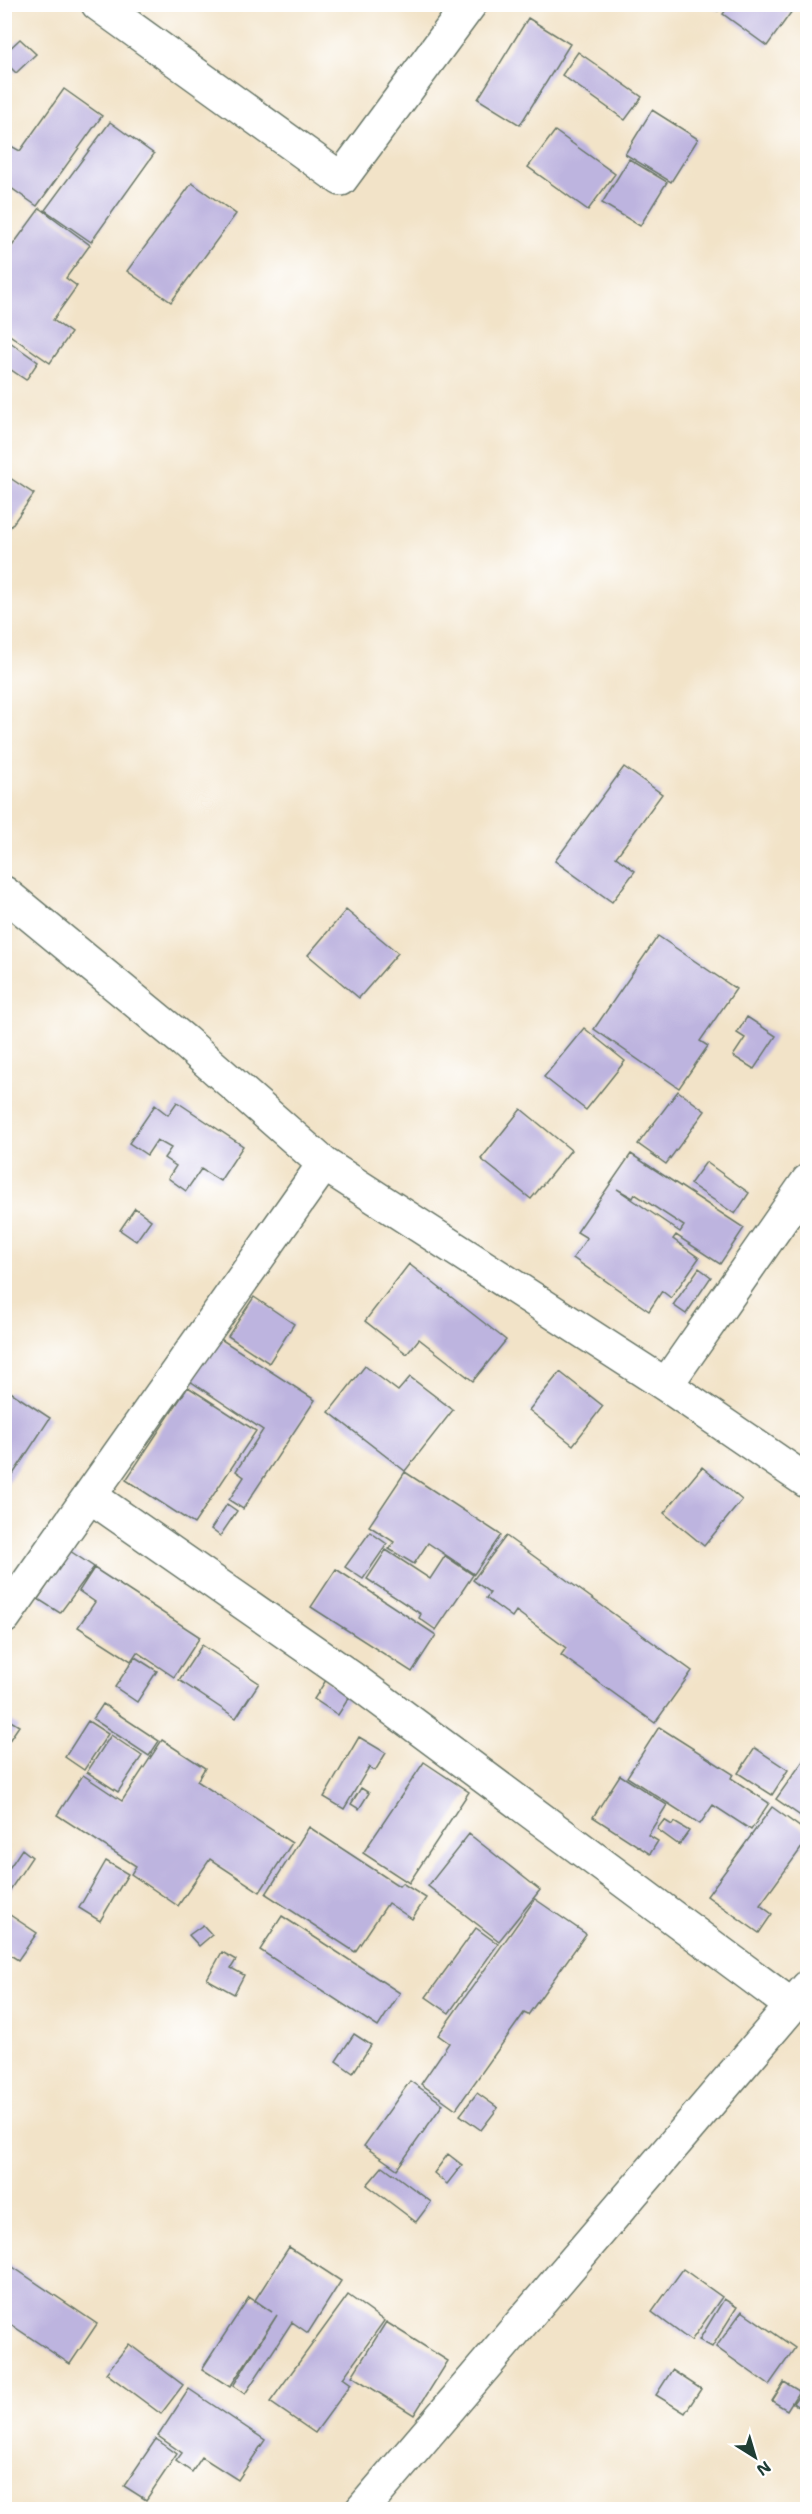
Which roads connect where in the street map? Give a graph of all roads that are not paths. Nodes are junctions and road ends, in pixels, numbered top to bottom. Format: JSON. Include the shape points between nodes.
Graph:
{"nodes":[{"id":1,"x":98,"y":4,"type":"edge"},
{"id":2,"x":470,"y":4,"type":"edge"},
{"id":3,"x":4,"y":893,"type":"edge"},
{"id":4,"x":324,"y":1164,"type":"junction"},
{"id":5,"x":807,"y":1181,"type":"edge"},
{"id":6,"x":666,"y":1385,"type":"junction"},
{"id":7,"x":807,"y":1482,"type":"edge"},
{"id":8,"x":90,"y":1496,"type":"junction"},
{"id":9,"x":4,"y":1617,"type":"edge"},
{"id":10,"x":800,"y":1996,"type":"edge"},
{"id":11,"x":362,"y":2510,"type":"edge"}],
"edges":[{"from":1,"to":2,"type":"street","via":[[341,178]]},
{"from":3,"to":4,"type":"street","via":[[184,1041]]},
{"from":4,"to":6,"type":"street"},
{"from":4,"to":8,"type":"street"},
{"from":5,"to":6,"type":"street"},
{"from":6,"to":7,"type":"street"},
{"from":8,"to":9,"type":"street"},
{"from":8,"to":10,"type":"street"},
{"from":10,"to":11,"type":"street"}]}
